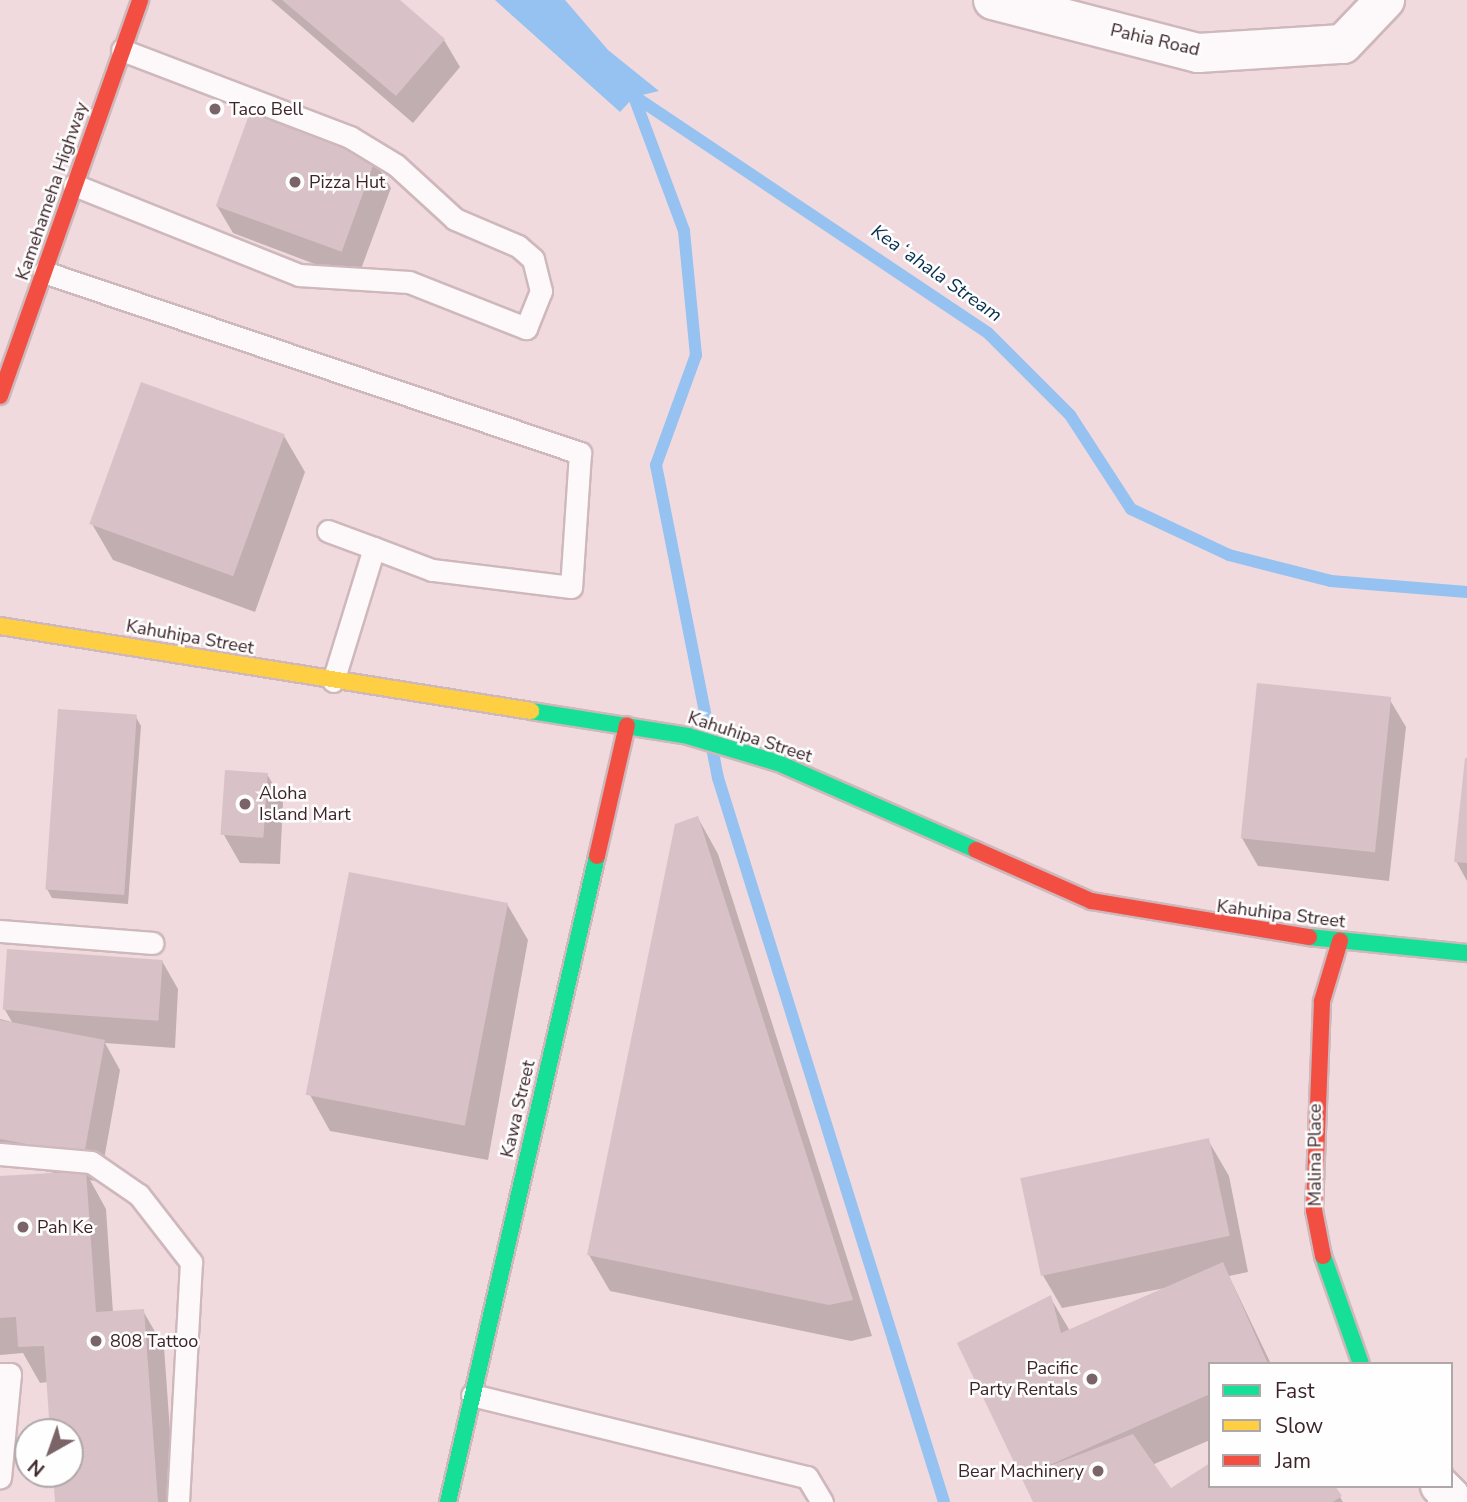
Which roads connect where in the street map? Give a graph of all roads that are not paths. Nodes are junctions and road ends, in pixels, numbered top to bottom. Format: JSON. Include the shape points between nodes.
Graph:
{"nodes":[{"id":1,"x":140,"y":0,"type":"edge"},
{"id":2,"x":993,"y":0,"type":"edge"},
{"id":3,"x":1385,"y":0,"type":"edge"},
{"id":4,"x":122,"y":50,"type":"junction"},
{"id":5,"x":74,"y":185,"type":"junction"},
{"id":6,"x":44,"y":272,"type":"junction"},
{"id":7,"x":0,"y":396,"type":"edge"},
{"id":8,"x":328,"y":531,"type":"dead end"},
{"id":9,"x":374,"y":548,"type":"junction"},
{"id":10,"x":0,"y":626,"type":"edge"},
{"id":11,"x":333,"y":681,"type":"junction"},
{"id":12,"x":627,"y":725,"type":"junction"},
{"id":13,"x":0,"y":931,"type":"edge"},
{"id":14,"x":1340,"y":941,"type":"junction"},
{"id":15,"x":153,"y":943,"type":"dead end"},
{"id":16,"x":1467,"y":953,"type":"edge"},
{"id":17,"x":0,"y":1154,"type":"edge"},
{"id":18,"x":1360,"y":1362,"type":"edge"},
{"id":19,"x":0,"y":1374,"type":"edge"},
{"id":20,"x":472,"y":1395,"type":"junction"},
{"id":21,"x":0,"y":1478,"type":"edge"},
{"id":22,"x":1442,"y":1488,"type":"edge"},
{"id":23,"x":177,"y":1502,"type":"edge"},
{"id":24,"x":449,"y":1502,"type":"edge"},
{"id":25,"x":822,"y":1502,"type":"edge"},
{"id":26,"x":1455,"y":1502,"type":"edge"}],
"edges":[{"from":1,"to":4,"type":"street","name":"Kamehameha Highway"},
{"from":2,"to":3,"type":"street","name":"Pahia Road","via":[[1198,53],[1343,44]]},
{"from":4,"to":5,"type":"street","name":"Kamehameha Highway"},
{"from":4,"to":5,"type":"lane","via":[[350,137],[396,165],[455,219],[517,246],[541,274],[541,291],[526,328],[409,282],[299,275]]},
{"from":5,"to":6,"type":"street","name":"Kamehameha Highway"},
{"from":6,"to":7,"type":"street","name":"Kamehameha Highway"},
{"from":6,"to":9,"type":"lane","via":[[580,453],[571,587],[432,570]]},
{"from":8,"to":9,"type":"lane"},
{"from":9,"to":11,"type":"lane"},
{"from":10,"to":11,"type":"street","name":"Kahuhipa Street"},
{"from":11,"to":12,"type":"street","name":"Kahuhipa Street"},
{"from":12,"to":14,"type":"street","name":"Kahuhipa Street","via":[[688,736],[778,763],[1091,901],[1163,918]]},
{"from":12,"to":20,"type":"street","name":"Kawa Street"},
{"from":13,"to":15,"type":"lane"},
{"from":14,"to":16,"type":"street","name":"Kahuhipa Street"},
{"from":14,"to":18,"type":"street","name":"Malina Place","via":[[1322,1001],[1314,1210],[1325,1269]]},
{"from":17,"to":23,"type":"lane","via":[[91,1162],[139,1195],[191,1262]]},
{"from":19,"to":21,"type":"lane","via":[[10,1374]]},
{"from":20,"to":24,"type":"street","name":"Kawa Street"},
{"from":20,"to":25,"type":"lane","via":[[807,1477]]},
{"from":22,"to":26,"type":"street"}]}
